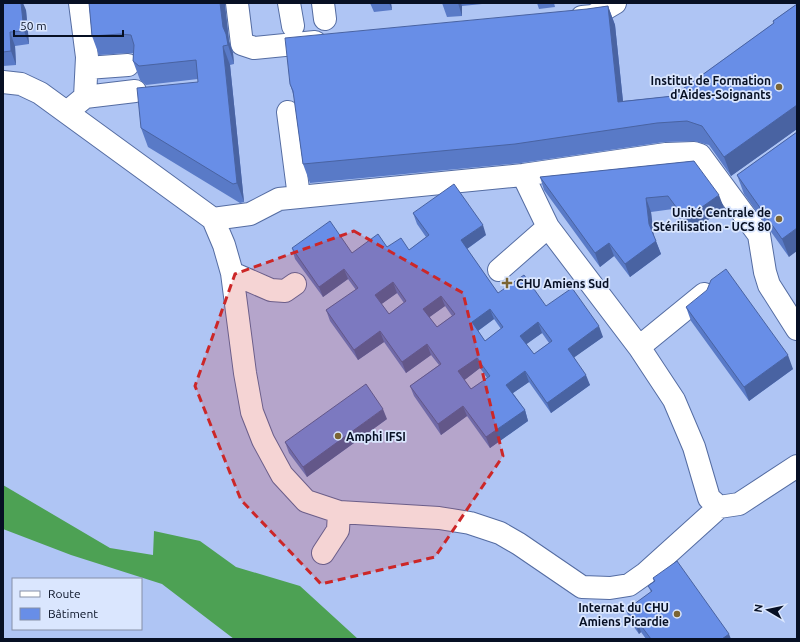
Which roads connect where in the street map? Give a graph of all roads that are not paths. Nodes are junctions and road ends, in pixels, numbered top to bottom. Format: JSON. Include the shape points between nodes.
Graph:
{"nodes":[{"id":1,"x":80,"y":3,"type":"edge"},
{"id":2,"x":237,"y":3,"type":"edge"},
{"id":3,"x":289,"y":3,"type":"edge"},
{"id":4,"x":615,"y":3,"type":"edge"},
{"id":5,"x":562,"y":19,"type":"edge"},
{"id":6,"x":293,"y":26,"type":"dead end"},
{"id":7,"x":333,"y":40,"type":"edge"},
{"id":8,"x":128,"y":65,"type":"dead end"},
{"id":9,"x":87,"y":68,"type":"junction"},
{"id":10,"x":3,"y":82,"type":"edge"},
{"id":11,"x":135,"y":91,"type":"dead end"},
{"id":12,"x":85,"y":97,"type":"junction"},
{"id":13,"x":67,"y":112,"type":"junction"},
{"id":14,"x":288,"y":112,"type":"dead end"},
{"id":15,"x":523,"y":175,"type":"junction"},
{"id":16,"x":299,"y":197,"type":"junction"},
{"id":17,"x":213,"y":219,"type":"junction"},
{"id":18,"x":548,"y":227,"type":"junction"},
{"id":19,"x":499,"y":270,"type":"dead end"},
{"id":20,"x":232,"y":273,"type":"junction"},
{"id":21,"x":295,"y":284,"type":"dead end"},
{"id":22,"x":704,"y":294,"type":"edge"},
{"id":23,"x":797,"y":329,"type":"edge"},
{"id":24,"x":639,"y":347,"type":"junction"},
{"id":25,"x":797,"y":466,"type":"edge"},
{"id":26,"x":719,"y":507,"type":"junction"},
{"id":27,"x":339,"y":512,"type":"junction"},
{"id":28,"x":323,"y":553,"type":"dead end"}],
"edges":[{"from":1,"to":9,"type":"street"},
{"from":2,"to":7,"type":"street","via":[[242,44],[254,48]]},
{"from":3,"to":6,"type":"street"},
{"from":4,"to":5,"type":"street","via":[[593,16]]},
{"from":8,"to":9,"type":"street"},
{"from":9,"to":12,"type":"street"},
{"from":10,"to":13,"type":"street","via":[[21,84],[40,93]]},
{"from":11,"to":12,"type":"street"},
{"from":12,"to":13,"type":"street"},
{"from":13,"to":17,"type":"street"},
{"from":14,"to":16,"type":"street"},
{"from":15,"to":16,"type":"street"},
{"from":15,"to":18,"type":"street"},
{"from":15,"to":23,"type":"street","via":[[666,154],[700,155],[759,235],[769,286]]},
{"from":16,"to":17,"type":"street","via":[[280,199],[250,214]]},
{"from":17,"to":20,"type":"street"},
{"from":18,"to":19,"type":"street"},
{"from":18,"to":24,"type":"street"},
{"from":20,"to":21,"type":"street","via":[[271,290],[284,291]]},
{"from":20,"to":27,"type":"street","via":[[252,412],[263,440],[282,475],[306,501]]},
{"from":22,"to":24,"type":"street"},
{"from":24,"to":26,"type":"street","via":[[674,400],[694,447],[709,498]]},
{"from":25,"to":26,"type":"street","via":[[739,504]]},
{"from":26,"to":27,"type":"street","via":[[646,573],[629,585],[610,588],[582,587],[520,544],[500,533],[470,523],[439,518]]},
{"from":27,"to":28,"type":"street","via":[[338,530]]}]}
